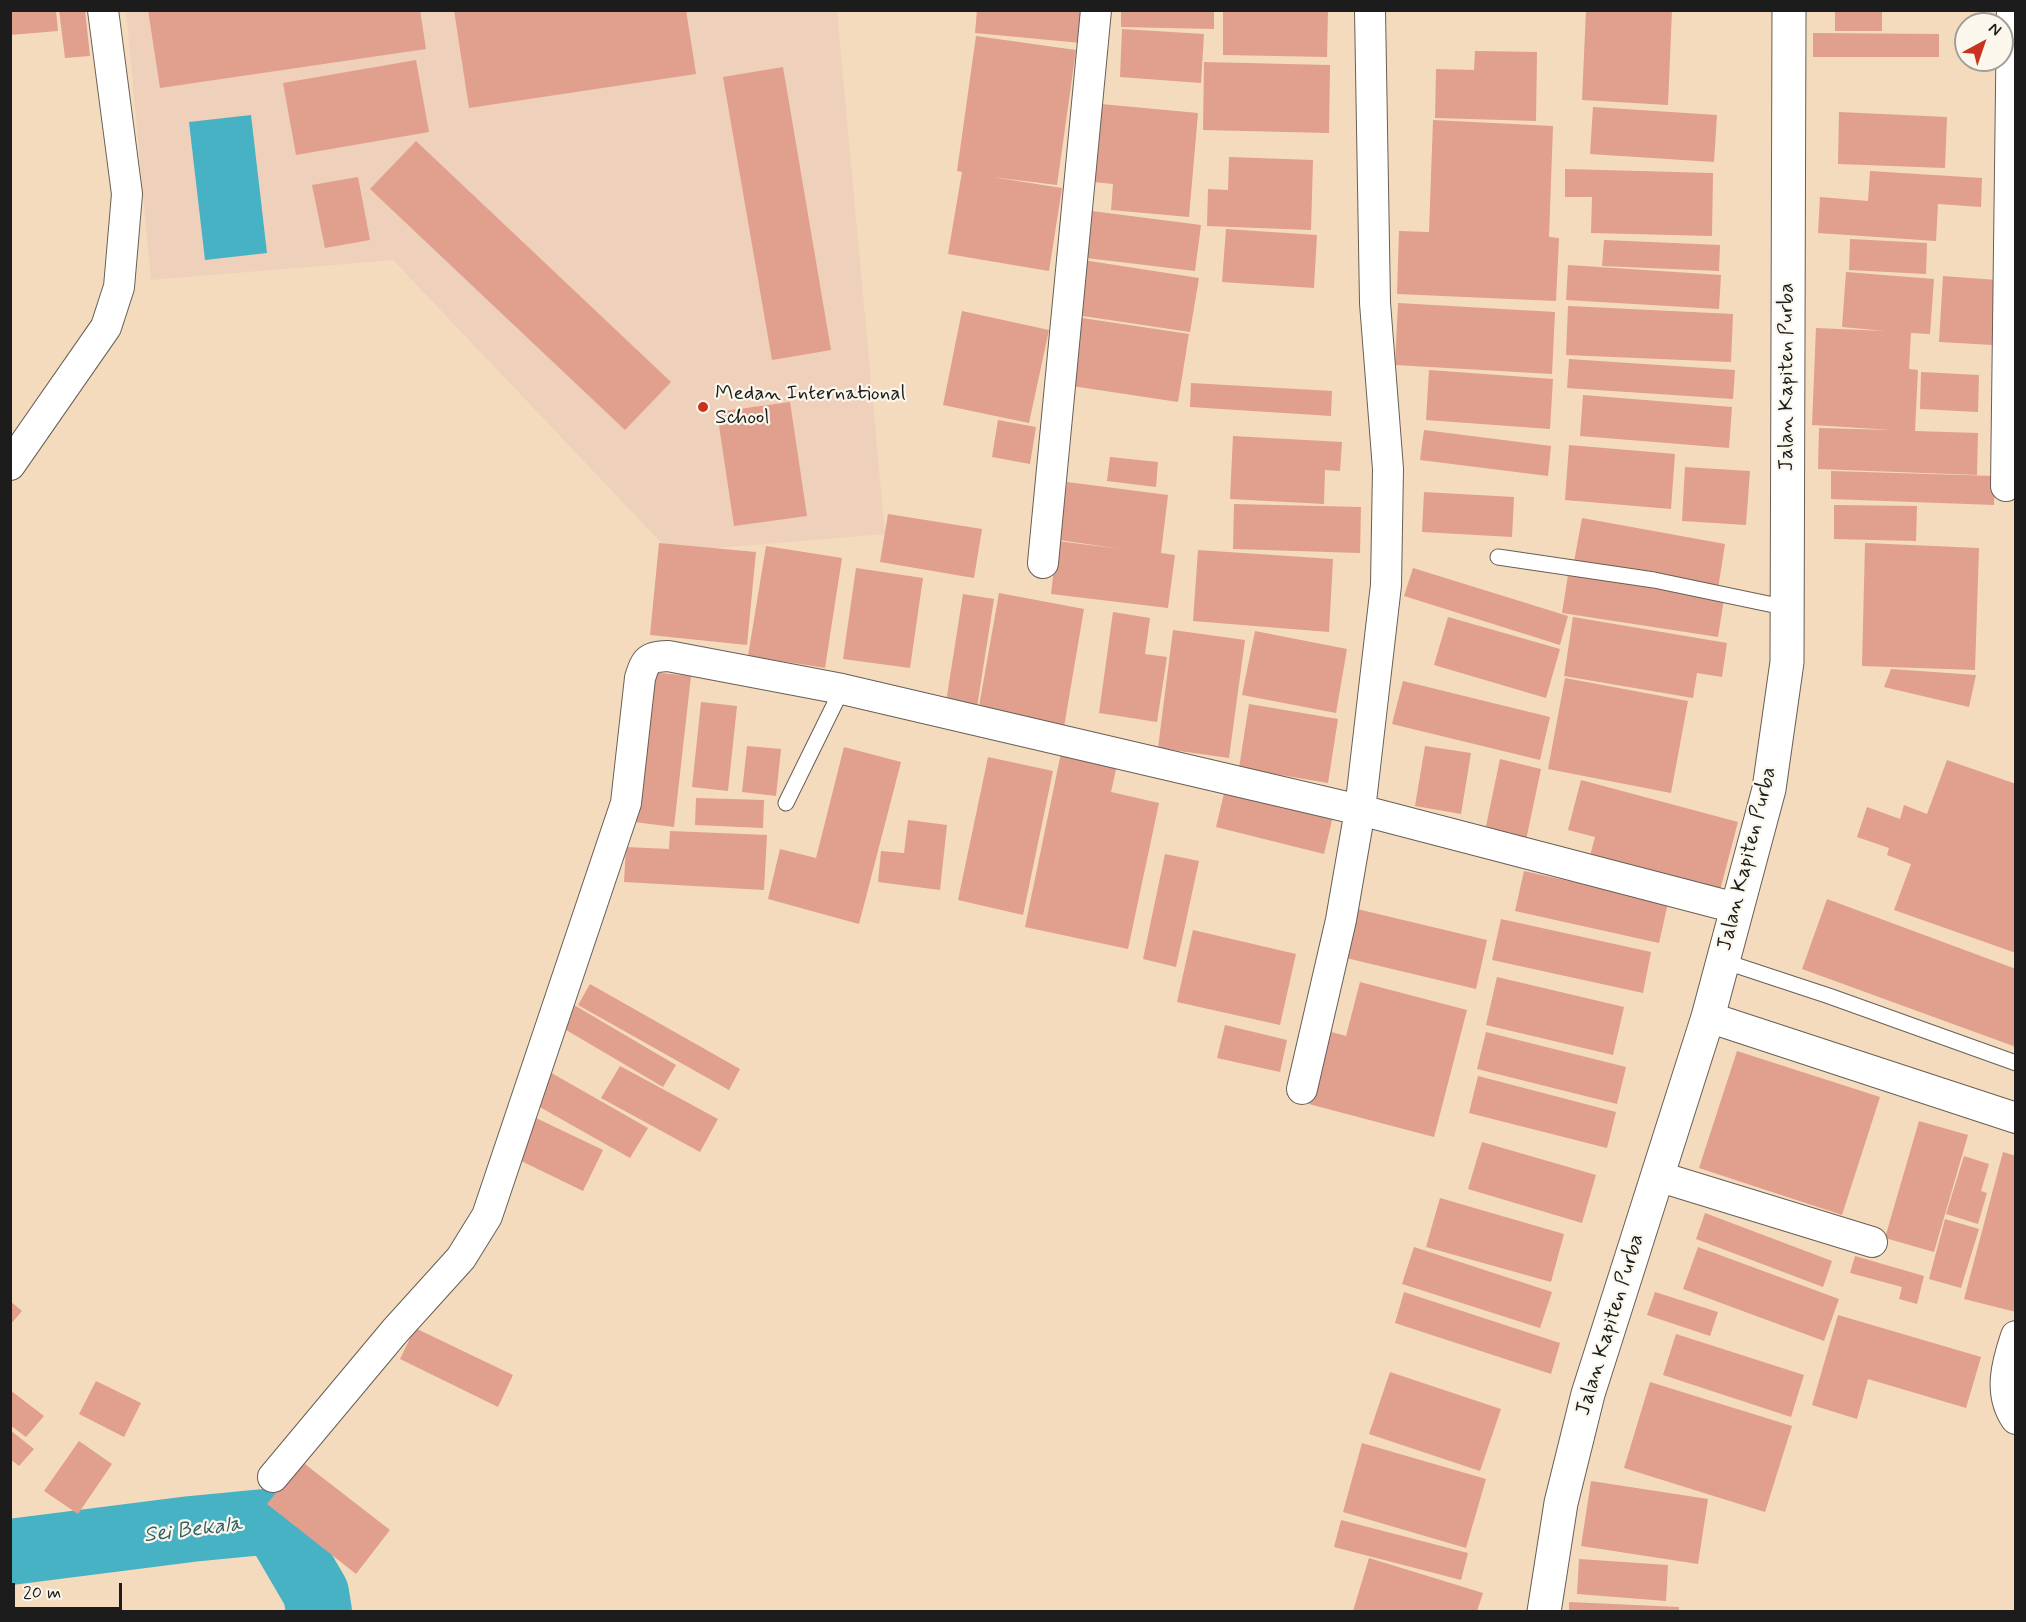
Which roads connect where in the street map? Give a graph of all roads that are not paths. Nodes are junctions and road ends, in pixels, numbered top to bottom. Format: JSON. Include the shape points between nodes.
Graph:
{"nodes":[{"id":1,"x":103,"y":10,"type":"edge"},
{"id":2,"x":1096,"y":10,"type":"edge"},
{"id":3,"x":1370,"y":10,"type":"edge"},
{"id":4,"x":1789,"y":10,"type":"edge"},
{"id":5,"x":2013,"y":10,"type":"edge"},
{"id":6,"x":10,"y":465,"type":"edge"},
{"id":7,"x":2006,"y":486,"type":"dead end"},
{"id":8,"x":1498,"y":557,"type":"dead end"},
{"id":9,"x":1043,"y":563,"type":"dead end"},
{"id":10,"x":1788,"y":608,"type":"junction"},
{"id":11,"x":842,"y":689,"type":"junction"},
{"id":12,"x":786,"y":803,"type":"dead end"},
{"id":13,"x":1360,"y":810,"type":"junction"},
{"id":14,"x":1736,"y":908,"type":"junction"},
{"id":15,"x":1723,"y":961,"type":"junction"},
{"id":16,"x":1708,"y":1017,"type":"junction"},
{"id":17,"x":2016,"y":1063,"type":"edge"},
{"id":18,"x":1302,"y":1089,"type":"dead end"},
{"id":19,"x":2016,"y":1118,"type":"edge"},
{"id":20,"x":1657,"y":1176,"type":"junction"},
{"id":21,"x":1872,"y":1242,"type":"dead end"},
{"id":22,"x":2016,"y":1336,"type":"edge"},
{"id":23,"x":2016,"y":1419,"type":"edge"},
{"id":24,"x":273,"y":1477,"type":"dead end"},
{"id":25,"x":1544,"y":1611,"type":"edge"}],
"edges":[{"from":1,"to":6,"type":"street","via":[[127,194],[119,287],[106,327]]},
{"from":2,"to":9,"type":"street"},
{"from":3,"to":13,"type":"street","via":[[1375,303],[1388,492],[1386,585]]},
{"from":4,"to":10,"type":"street","name":"Jalan Kapiten Purba"},
{"from":5,"to":7,"type":"street"},
{"from":8,"to":10,"type":"lane","via":[[1654,580]]},
{"from":10,"to":14,"type":"street","name":"Jalan Kapiten Purba","via":[[1787,662],[1769,789]]},
{"from":11,"to":12,"type":"lane"},
{"from":11,"to":13,"type":"street"},
{"from":11,"to":24,"type":"street","via":[[668,656],[652,657],[644,664],[626,803],[487,1216],[461,1258],[395,1330]]},
{"from":13,"to":14,"type":"street"},
{"from":13,"to":18,"type":"street","via":[[1341,920]]},
{"from":14,"to":15,"type":"street","name":"Jalan Kapiten Purba"},
{"from":15,"to":16,"type":"street","name":"Jalan Kapiten Purba"},
{"from":15,"to":17,"type":"lane"},
{"from":16,"to":19,"type":"street"},
{"from":16,"to":20,"type":"street","name":"Jalan Kapiten Purba"},
{"from":20,"to":21,"type":"street"},
{"from":20,"to":25,"type":"street","name":"Jalan Kapiten Purba","via":[[1588,1394],[1561,1503]]},
{"from":22,"to":23,"type":"street","via":[[2005,1371],[2009,1409]]}]}
